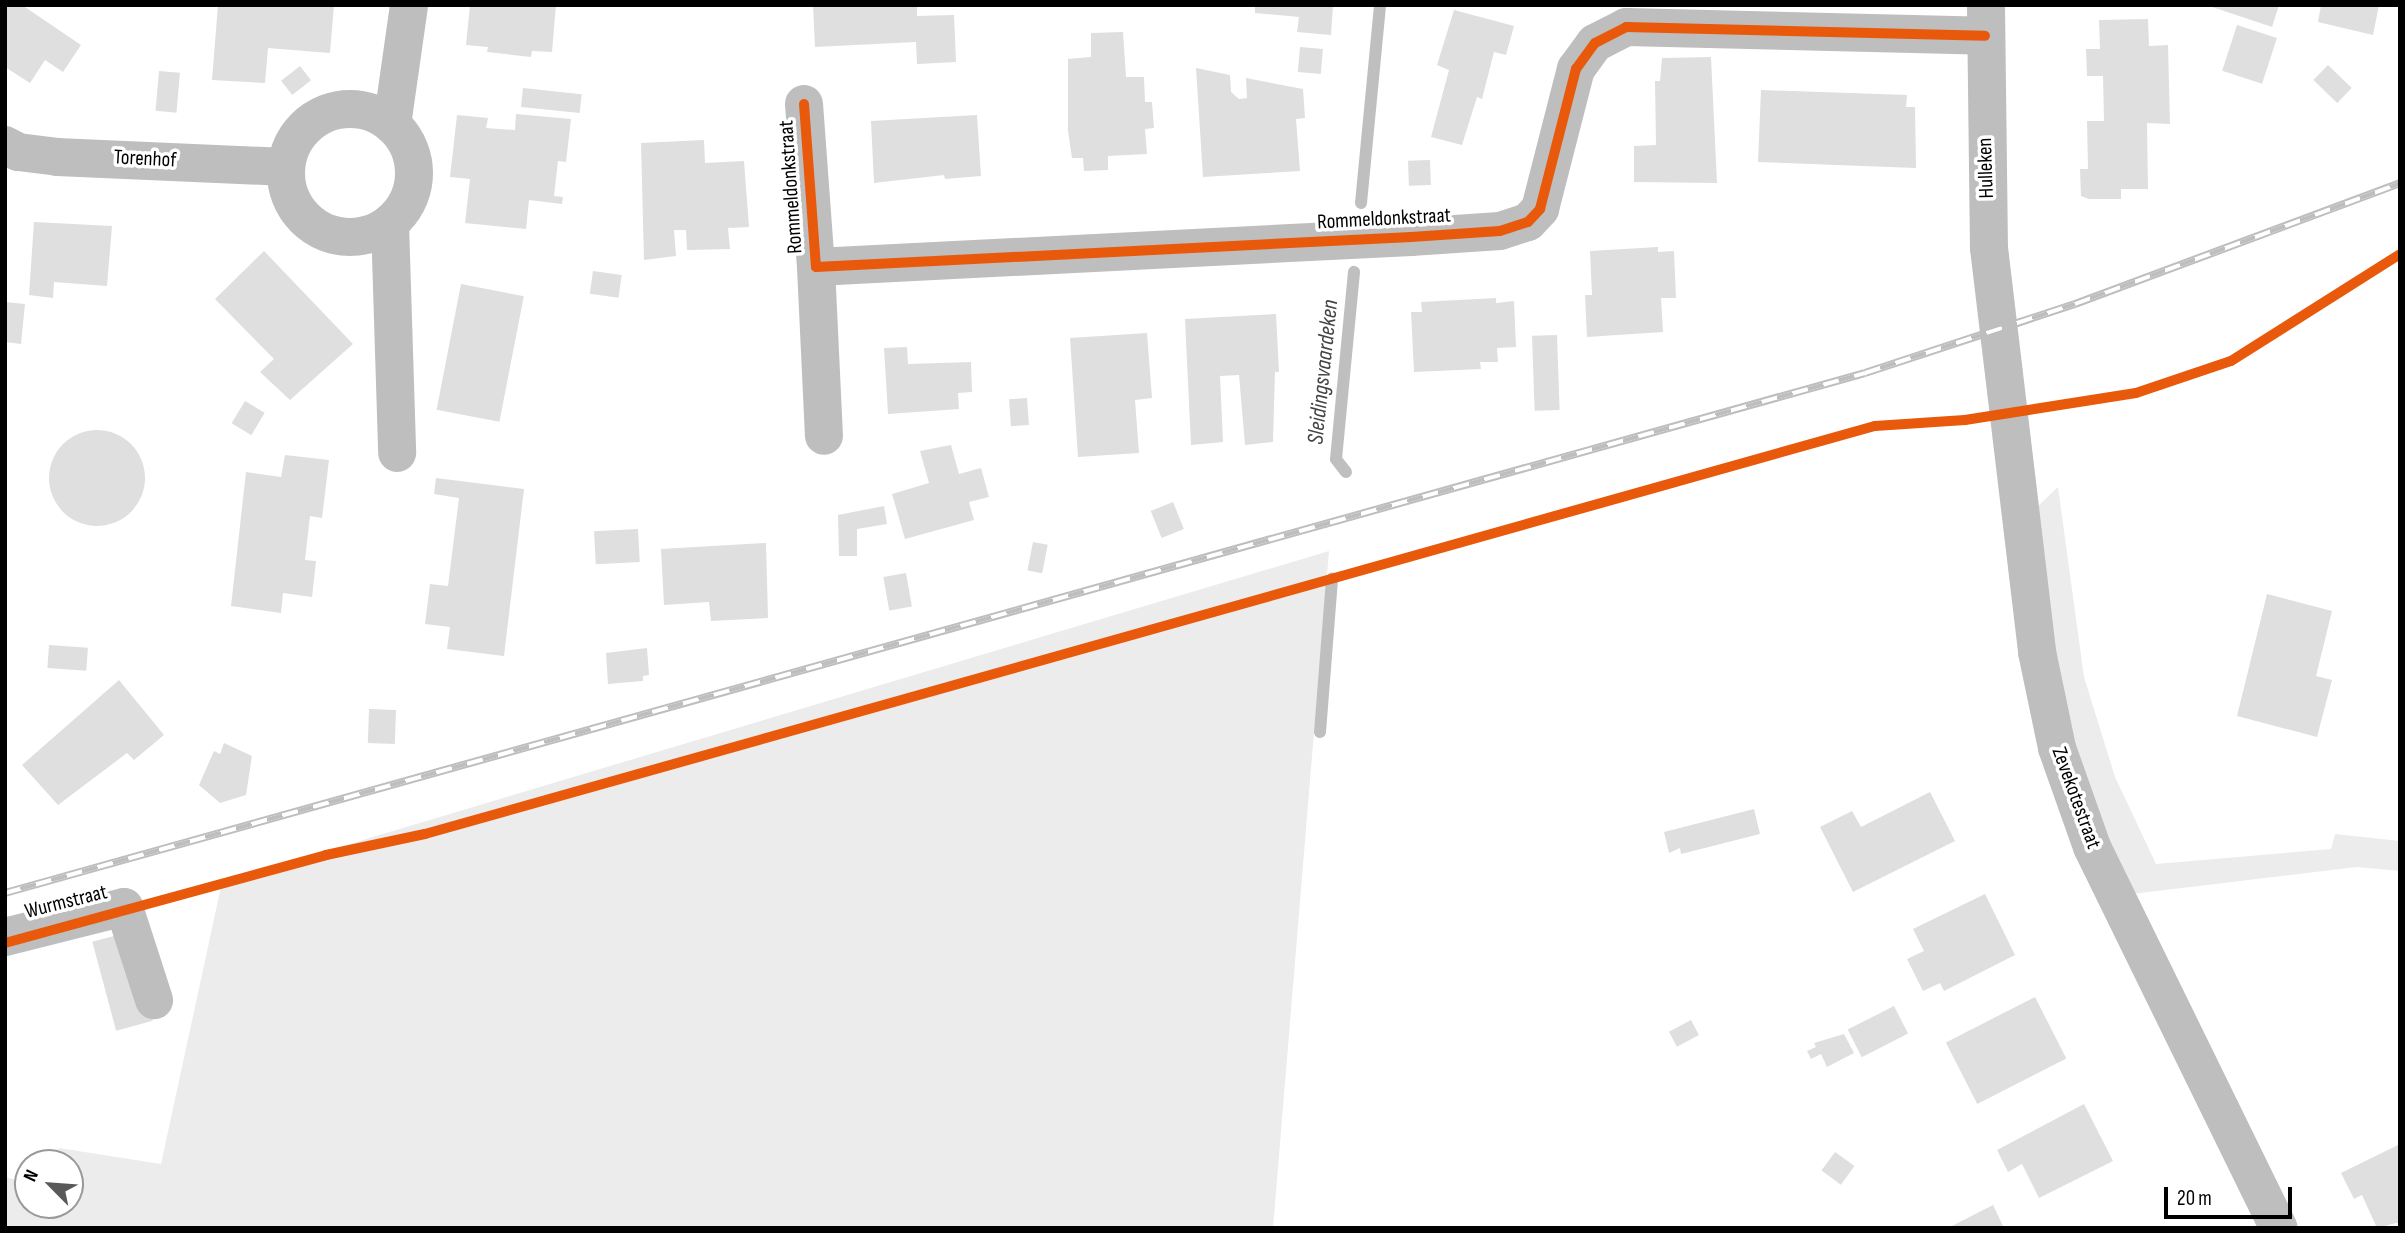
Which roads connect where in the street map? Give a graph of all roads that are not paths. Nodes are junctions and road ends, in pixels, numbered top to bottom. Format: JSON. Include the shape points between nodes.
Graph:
{"nodes":[{"id":1,"x":408,"y":5,"type":"edge"},
{"id":2,"x":1985,"y":20,"type":"edge"},
{"id":3,"x":804,"y":104,"type":"dead end"},
{"id":4,"x":392,"y":125,"type":"junction"},
{"id":5,"x":5,"y":145,"type":"edge"},
{"id":6,"x":286,"y":167,"type":"junction"},
{"id":7,"x":390,"y":224,"type":"junction"},
{"id":8,"x":816,"y":267,"type":"junction"},
{"id":9,"x":1997,"y":331,"type":"joint"},
{"id":10,"x":824,"y":436,"type":"dead end"},
{"id":11,"x":397,"y":453,"type":"dead end"},
{"id":12,"x":5,"y":937,"type":"edge"},
{"id":13,"x":154,"y":1000,"type":"dead end"},
{"id":14,"x":2280,"y":1228,"type":"edge"}],
"edges":[{"from":1,"to":4,"type":"street"},
{"from":2,"to":8,"type":"street","name":"Rommeldonkstraat","via":[[1626,27],[1595,43],[1576,69],[1539,208],[1528,222],[1500,231]]},
{"from":2,"to":9,"type":"street","name":"Hulleken","via":[[1986,173]]},
{"from":3,"to":8,"type":"street","name":"Rommeldonkstraat"},
{"from":4,"to":6,"type":"street","via":[[361,109],[326,113],[297,136]]},
{"from":4,"to":7,"type":"street","via":[[403,135],[414,164],[405,208]]},
{"from":5,"to":6,"type":"street","name":"Torenhof","via":[[19,152],[57,157]]},
{"from":6,"to":7,"type":"street","via":[[292,201],[320,231],[357,237]]},
{"from":7,"to":11,"type":"street"},
{"from":8,"to":10,"type":"street"},
{"from":9,"to":14,"type":"street","name":"Zevekotestraat","via":[[2037,652],[2066,782],[2092,847]]},
{"from":12,"to":13,"type":"street","name":"Wurmstraat","via":[[124,907]]}]}
